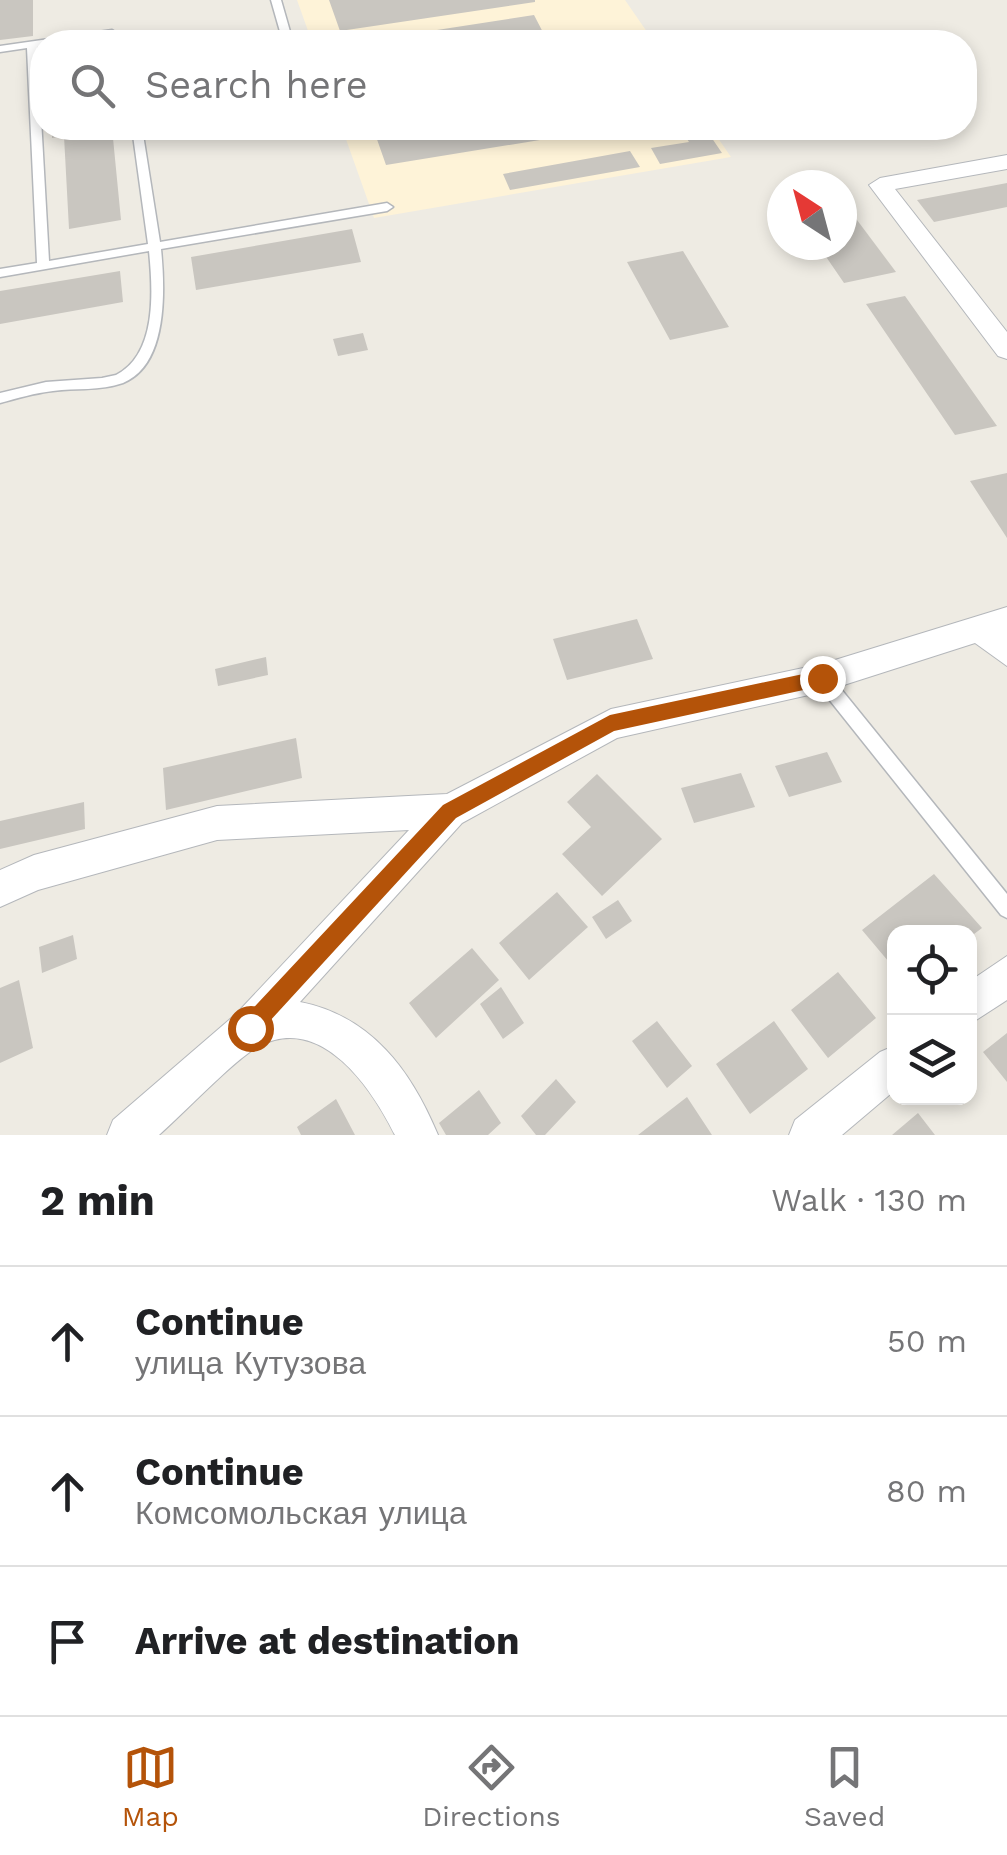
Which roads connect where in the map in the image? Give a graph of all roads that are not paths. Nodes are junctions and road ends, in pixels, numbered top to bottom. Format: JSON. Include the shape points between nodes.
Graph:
{"nodes":[{"id":1,"x":276,"y":0,"type":"edge"},
{"id":2,"x":285,"y":30,"type":"edge"},
{"id":3,"x":30,"y":44,"type":"edge"},
{"id":4,"x":0,"y":49,"type":"edge"},
{"id":5,"x":41,"y":140,"type":"edge"},
{"id":6,"x":139,"y":140,"type":"edge"},
{"id":7,"x":1007,"y":162,"type":"edge"},
{"id":8,"x":387,"y":207,"type":"dead end"},
{"id":9,"x":154,"y":247,"type":"junction"},
{"id":10,"x":43,"y":266,"type":"junction"},
{"id":11,"x":0,"y":273,"type":"edge"},
{"id":12,"x":1007,"y":350,"type":"edge"},
{"id":13,"x":0,"y":398,"type":"edge"},
{"id":14,"x":994,"y":624,"type":"edge"},
{"id":15,"x":1007,"y":652,"type":"edge"},
{"id":16,"x":822,"y":678,"type":"junction"},
{"id":17,"x":450,"y":811,"type":"junction"},
{"id":18,"x":0,"y":889,"type":"edge"},
{"id":19,"x":1007,"y":910,"type":"edge"},
{"id":20,"x":1007,"y":975,"type":"edge"},
{"id":21,"x":977,"y":1000,"type":"edge"},
{"id":22,"x":250,"y":1028,"type":"junction"},
{"id":23,"x":887,"y":1072,"type":"edge"},
{"id":24,"x":128,"y":1135,"type":"edge"},
{"id":25,"x":418,"y":1135,"type":"edge"},
{"id":26,"x":810,"y":1135,"type":"edge"}],
"edges":[{"from":1,"to":2,"type":"lane"},
{"from":3,"to":4,"type":"lane"},
{"from":5,"to":10,"type":"lane"},
{"from":6,"to":9,"type":"lane"},
{"from":7,"to":12,"type":"street","via":[[880,185]]},
{"from":8,"to":9,"type":"lane"},
{"from":9,"to":10,"type":"lane"},
{"from":9,"to":13,"type":"lane","via":[[156,323],[132,372],[111,382]]},
{"from":10,"to":11,"type":"lane"},
{"from":14,"to":15,"type":"street"},
{"from":14,"to":16,"type":"street"},
{"from":16,"to":17,"type":"street","via":[[610,724]]},
{"from":16,"to":19,"type":"lane"},
{"from":17,"to":18,"type":"street","via":[[218,824],[34,873]]},
{"from":17,"to":22,"type":"street"},
{"from":20,"to":21,"type":"street"},
{"from":22,"to":24,"type":"street"},
{"from":22,"to":25,"type":"street","via":[[297,1021],[363,1049],[390,1081]]},
{"from":23,"to":26,"type":"street"}]}
